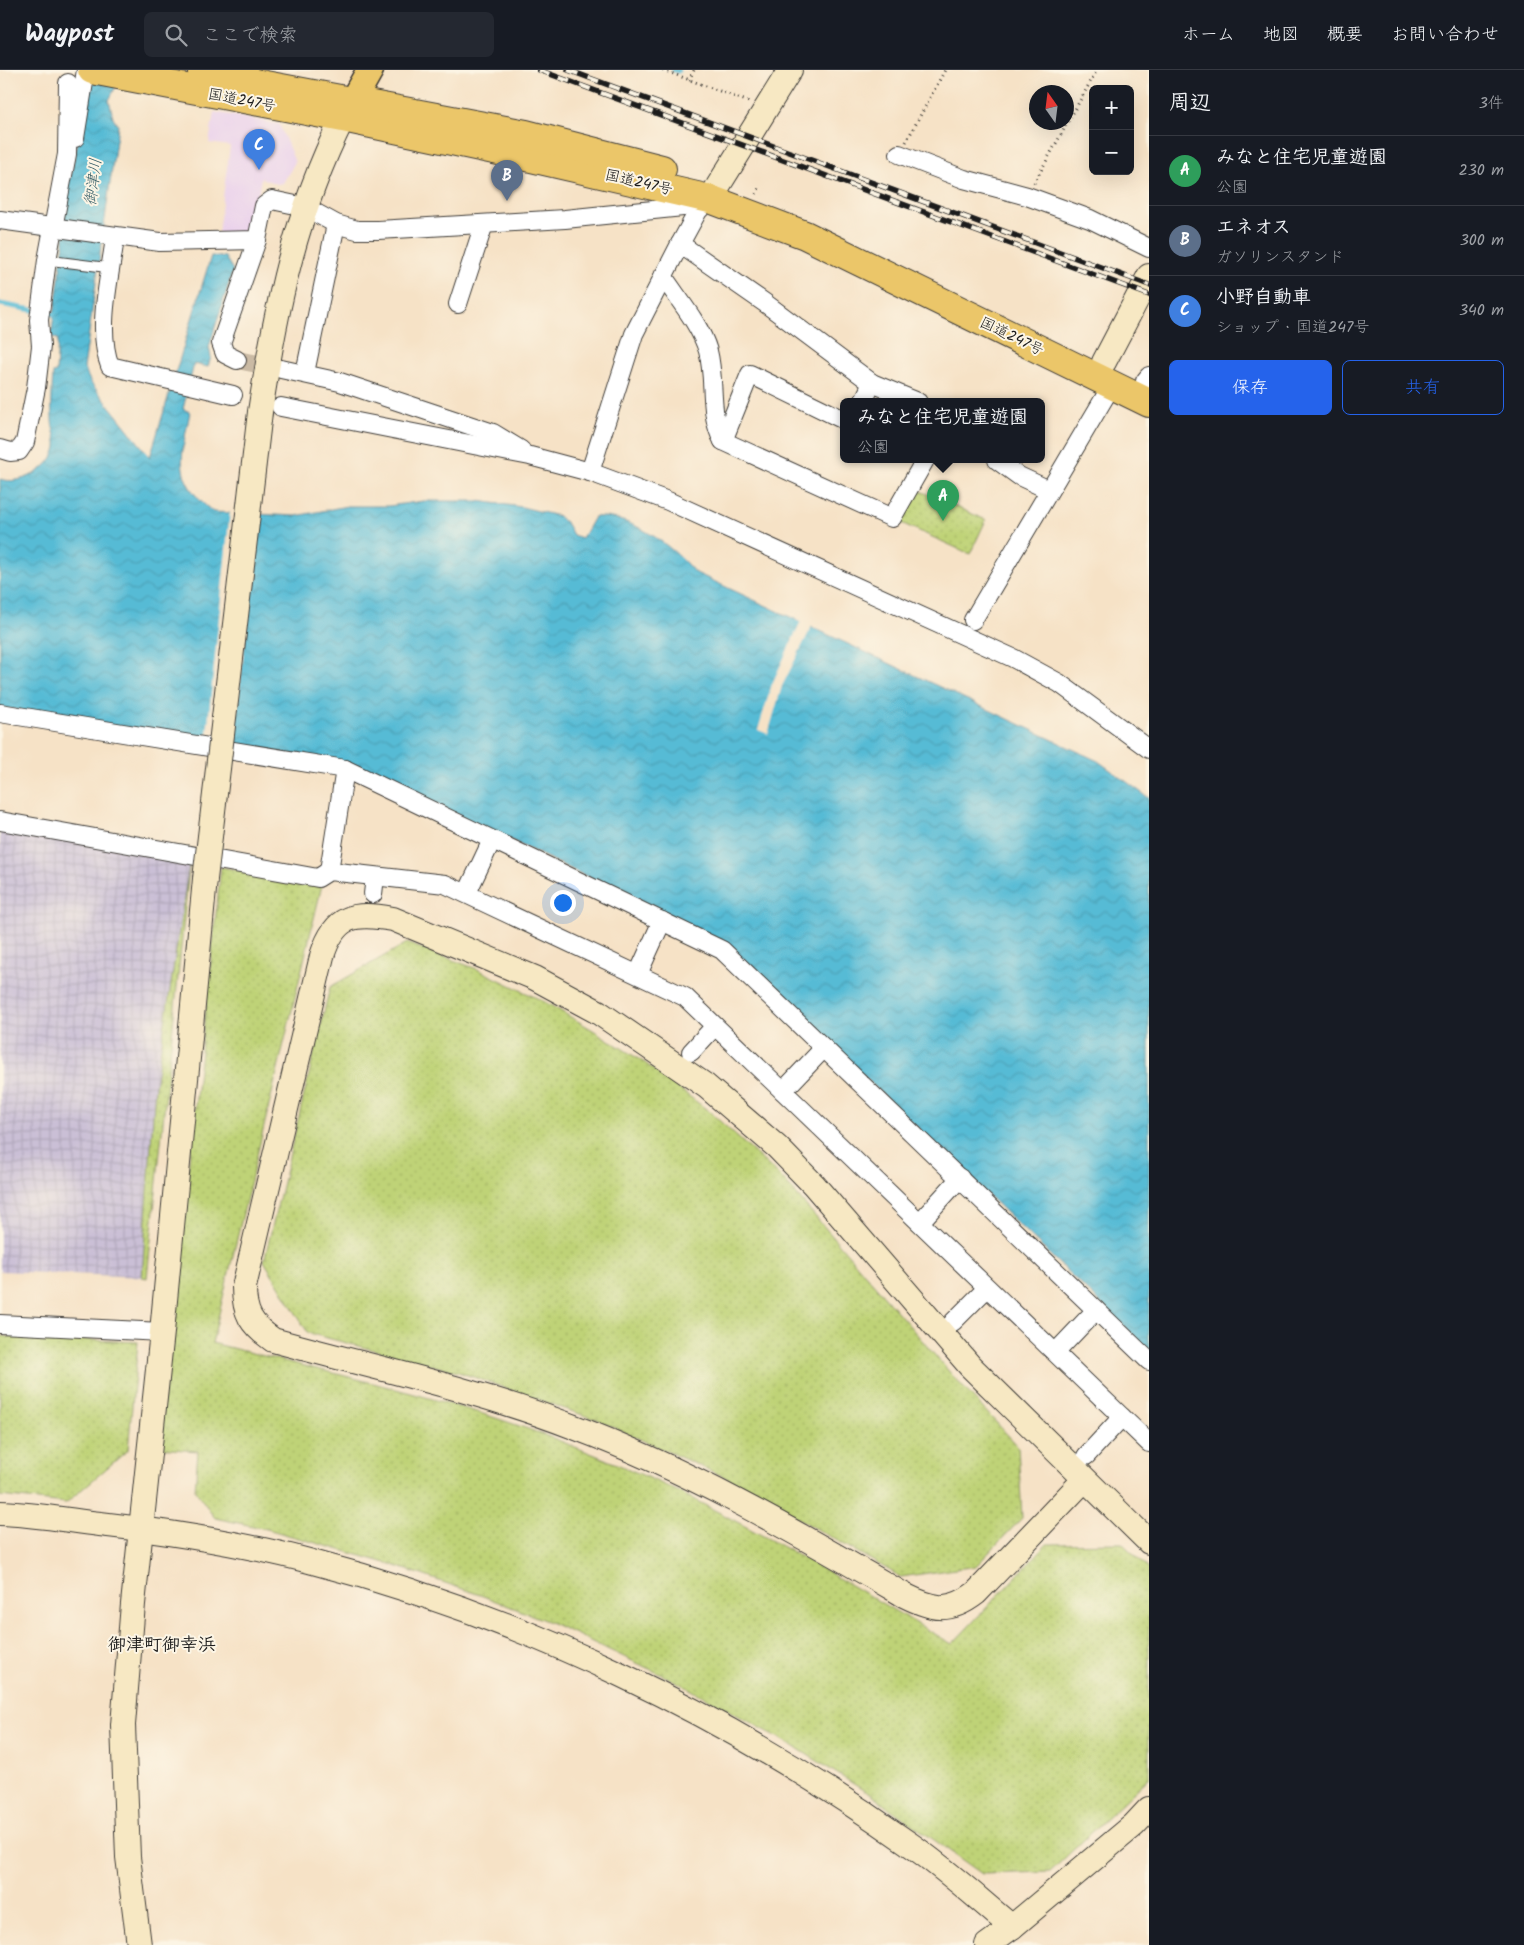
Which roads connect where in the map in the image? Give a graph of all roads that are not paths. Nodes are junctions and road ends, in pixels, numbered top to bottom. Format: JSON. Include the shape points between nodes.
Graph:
{"nodes":[{"id":1,"x":86,"y":70,"type":"edge"},
{"id":2,"x":92,"y":70,"type":"edge"},
{"id":3,"x":186,"y":70,"type":"edge"},
{"id":4,"x":370,"y":70,"type":"edge"},
{"id":5,"x":790,"y":70,"type":"edge"},
{"id":6,"x":68,"y":83,"type":"dead end"},
{"id":7,"x":349,"y":109,"type":"junction"},
{"id":8,"x":68,"y":154,"type":"junction"},
{"id":9,"x":898,"y":154,"type":"road end"},
{"id":10,"x":715,"y":191,"type":"junction"},
{"id":11,"x":305,"y":207,"type":"junction"},
{"id":12,"x":0,"y":220,"type":"edge"},
{"id":13,"x":336,"y":224,"type":"junction"},
{"id":14,"x":484,"y":224,"type":"junction"},
{"id":15,"x":56,"y":228,"type":"junction"},
{"id":16,"x":113,"y":237,"type":"junction"},
{"id":17,"x":257,"y":240,"type":"junction"},
{"id":18,"x":680,"y":244,"type":"junction"},
{"id":19,"x":1149,"y":248,"type":"edge"},
{"id":20,"x":51,"y":260,"type":"junction"},
{"id":21,"x":108,"y":268,"type":"junction"},
{"id":22,"x":663,"y":276,"type":"junction"},
{"id":23,"x":1149,"y":276,"type":"edge"},
{"id":24,"x":458,"y":304,"type":"dead end"},
{"id":25,"x":237,"y":360,"type":"tunnel mouth"},
{"id":26,"x":281,"y":369,"type":"tunnel mouth"},
{"id":27,"x":305,"y":373,"type":"junction"},
{"id":28,"x":1108,"y":374,"type":"junction"},
{"id":29,"x":872,"y":383,"type":"junction"},
{"id":30,"x":1148,"y":386,"type":"edge"},
{"id":31,"x":233,"y":395,"type":"dead end"},
{"id":32,"x":865,"y":398,"type":"edge"},
{"id":33,"x":908,"y":398,"type":"edge"},
{"id":34,"x":270,"y":410,"type":"junction"},
{"id":35,"x":840,"y":418,"type":"edge"},
{"id":36,"x":723,"y":441,"type":"junction"},
{"id":37,"x":0,"y":449,"type":"edge"},
{"id":38,"x":530,"y":456,"type":"junction"},
{"id":39,"x":923,"y":463,"type":"edge"},
{"id":40,"x":1001,"y":463,"type":"edge"},
{"id":41,"x":590,"y":472,"type":"junction"},
{"id":42,"x":1049,"y":490,"type":"junction"},
{"id":43,"x":973,"y":620,"type":"dead end"},
{"id":44,"x":0,"y":713,"type":"edge"},
{"id":45,"x":1149,"y":749,"type":"edge"},
{"id":46,"x":345,"y":769,"type":"junction"},
{"id":47,"x":0,"y":821,"type":"edge"},
{"id":48,"x":492,"y":840,"type":"junction"},
{"id":49,"x":329,"y":871,"type":"junction"},
{"id":50,"x":467,"y":893,"type":"junction"},
{"id":51,"x":662,"y":922,"type":"junction"},
{"id":52,"x":638,"y":974,"type":"junction"},
{"id":53,"x":715,"y":1026,"type":"junction"},
{"id":54,"x":824,"y":1048,"type":"junction"},
{"id":55,"x":691,"y":1052,"type":"dead end"},
{"id":56,"x":783,"y":1091,"type":"junction"},
{"id":57,"x":960,"y":1178,"type":"junction"},
{"id":58,"x":920,"y":1222,"type":"junction"},
{"id":59,"x":987,"y":1288,"type":"junction"},
{"id":60,"x":1096,"y":1310,"type":"junction"},
{"id":61,"x":953,"y":1322,"type":"dead end"},
{"id":62,"x":0,"y":1324,"type":"edge"},
{"id":63,"x":162,"y":1332,"type":"junction"},
{"id":64,"x":1056,"y":1352,"type":"junction"},
{"id":65,"x":1149,"y":1361,"type":"edge"},
{"id":66,"x":1122,"y":1417,"type":"junction"},
{"id":67,"x":1149,"y":1443,"type":"edge"},
{"id":68,"x":1086,"y":1456,"type":"dead end"},
{"id":69,"x":1084,"y":1480,"type":"junction"},
{"id":70,"x":0,"y":1513,"type":"edge"},
{"id":71,"x":142,"y":1529,"type":"junction"},
{"id":72,"x":1149,"y":1542,"type":"edge"},
{"id":73,"x":1149,"y":1809,"type":"edge"},
{"id":74,"x":1012,"y":1927,"type":"junction"},
{"id":75,"x":138,"y":1945,"type":"edge"},
{"id":76,"x":987,"y":1945,"type":"edge"}],
"edges":[{"from":1,"to":8,"type":"street","via":[[75,140]]},
{"from":2,"to":7,"type":"highway","name":"国道247号","via":[[136,80]]},
{"from":3,"to":7,"type":"highway","name":"国道247号"},
{"from":4,"to":7,"type":"main road"},
{"from":5,"to":10,"type":"street"},
{"from":6,"to":8,"type":"street"},
{"from":7,"to":10,"type":"highway","name":"国道247号","via":[[526,134]]},
{"from":7,"to":11,"type":"street","via":[[327,151]]},
{"from":8,"to":15,"type":"street"},
{"from":9,"to":19,"type":"street","via":[[964,179],[1027,196],[1090,219]]},
{"from":10,"to":14,"type":"street","via":[[683,207]]},
{"from":10,"to":18,"type":"street","via":[[698,211]]},
{"from":10,"to":28,"type":"highway","name":"国道247号","via":[[817,221]]},
{"from":11,"to":13,"type":"street"},
{"from":11,"to":17,"type":"street","via":[[272,200],[264,206]]},
{"from":11,"to":34,"type":"street","via":[[274,325]]},
{"from":12,"to":15,"type":"street"},
{"from":13,"to":14,"type":"street","via":[[357,230]]},
{"from":13,"to":27,"type":"street"},
{"from":14,"to":24,"type":"street"},
{"from":15,"to":16,"type":"street"},
{"from":15,"to":20,"type":"street"},
{"from":16,"to":17,"type":"street","via":[[160,242]]},
{"from":16,"to":21,"type":"street"},
{"from":17,"to":25,"type":"street","via":[[221,343],[225,354]]},
{"from":18,"to":22,"type":"street"},
{"from":18,"to":29,"type":"street","via":[[765,302]]},
{"from":20,"to":21,"type":"lane"},
{"from":20,"to":37,"type":"street","via":[[39,320],[36,388],[25,442],[19,451]]},
{"from":21,"to":31,"type":"street","via":[[104,349],[110,366]]},
{"from":22,"to":36,"type":"street","via":[[695,325],[708,352],[715,426]]},
{"from":22,"to":41,"type":"street","via":[[634,334]]},
{"from":23,"to":28,"type":"street"},
{"from":26,"to":27,"type":"street"},
{"from":27,"to":38,"type":"street","via":[[493,433]]},
{"from":28,"to":30,"type":"highway","name":"国道247号"},
{"from":28,"to":42,"type":"street"},
{"from":29,"to":32,"type":"street"},
{"from":29,"to":33,"type":"street"},
{"from":34,"to":38,"type":"street"},
{"from":34,"to":63,"type":"street","bridge":true,"via":[[205,879]]},
{"from":35,"to":36,"type":"street","via":[[750,374]]},
{"from":36,"to":39,"type":"street","via":[[892,518]]},
{"from":38,"to":41,"type":"street"},
{"from":40,"to":42,"type":"street","via":[[1019,476]]},
{"from":41,"to":45,"type":"street","via":[[668,501],[1013,658],[1059,683]]},
{"from":42,"to":43,"type":"street"},
{"from":44,"to":46,"type":"street"},
{"from":46,"to":48,"type":"street"},
{"from":46,"to":49,"type":"street"},
{"from":47,"to":49,"type":"street","via":[[318,878]]},
{"from":48,"to":50,"type":"street"},
{"from":48,"to":51,"type":"street"},
{"from":49,"to":50,"type":"street","via":[[374,886],[445,884]]},
{"from":50,"to":52,"type":"street"},
{"from":51,"to":52,"type":"street"},
{"from":51,"to":54,"type":"street","via":[[722,950]]},
{"from":52,"to":53,"type":"street","via":[[685,997]]},
{"from":53,"to":55,"type":"street"},
{"from":53,"to":56,"type":"street"},
{"from":54,"to":56,"type":"street"},
{"from":54,"to":57,"type":"street"},
{"from":56,"to":58,"type":"street"},
{"from":57,"to":58,"type":"street"},
{"from":57,"to":60,"type":"street"},
{"from":58,"to":59,"type":"street"},
{"from":59,"to":61,"type":"street"},
{"from":59,"to":64,"type":"street"},
{"from":60,"to":64,"type":"street"},
{"from":60,"to":65,"type":"street"},
{"from":62,"to":63,"type":"street"},
{"from":63,"to":71,"type":"street"},
{"from":64,"to":66,"type":"street"},
{"from":66,"to":67,"type":"street"},
{"from":66,"to":68,"type":"street"},
{"from":69,"to":69,"type":"street","via":[[976,1593],[956,1606],[939,1608],[904,1595],[693,1478],[574,1426],[431,1380],[273,1340],[259,1330],[247,1315],[244,1287],[322,956],[331,932],[338,924],[356,916],[392,919],[535,978],[598,1012],[678,1065],[789,1159],[964,1360]]},
{"from":69,"to":72,"type":"street"},
{"from":70,"to":71,"type":"street"},
{"from":71,"to":74,"type":"street","via":[[240,1545],[349,1572],[470,1612],[595,1663],[716,1723],[844,1800],[928,1858]]},
{"from":71,"to":75,"type":"street","via":[[123,1725],[128,1856]]},
{"from":73,"to":74,"type":"street"},
{"from":74,"to":76,"type":"street"}]}
